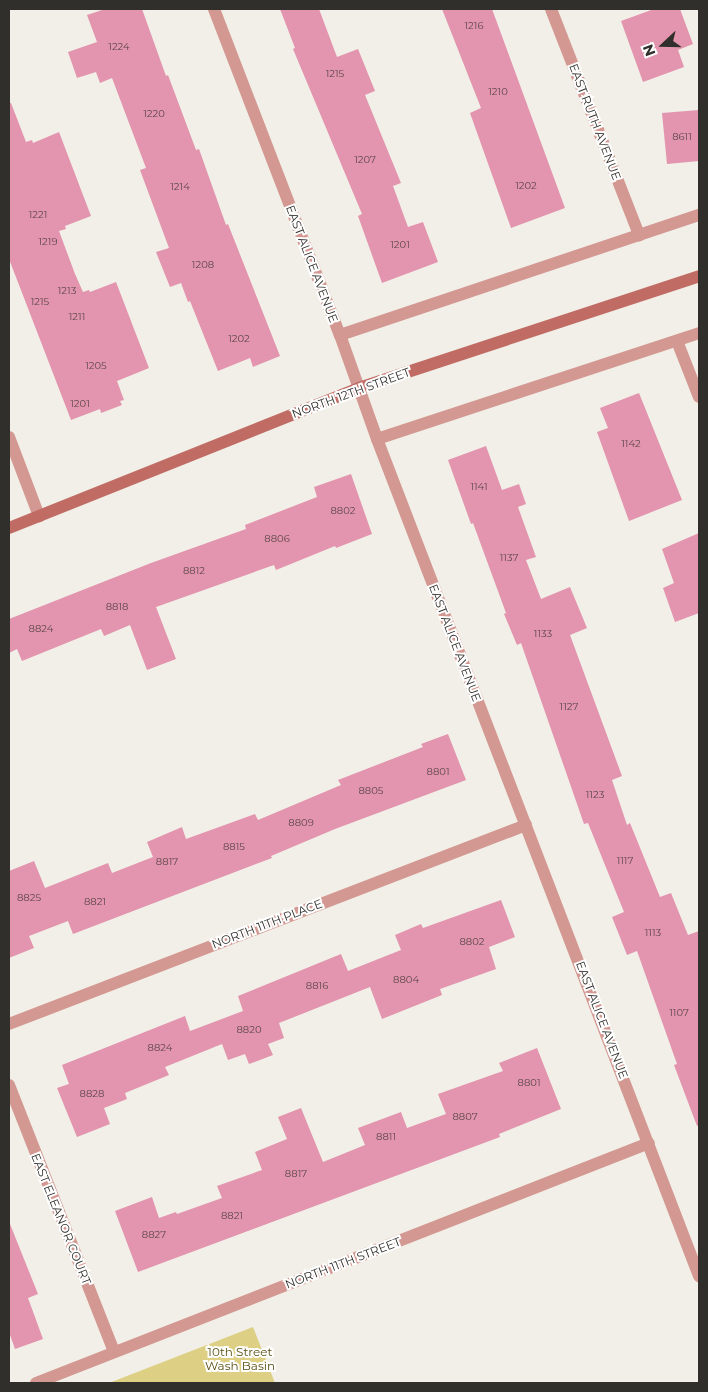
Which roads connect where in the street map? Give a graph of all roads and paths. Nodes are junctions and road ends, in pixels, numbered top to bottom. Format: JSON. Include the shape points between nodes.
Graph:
{"nodes":[{"id":1,"x":214,"y":9,"type":"edge"},
{"id":2,"x":551,"y":9,"type":"edge"},
{"id":3,"x":699,"y":215,"type":"edge"},
{"id":4,"x":639,"y":235,"type":"junction"},
{"id":5,"x":699,"y":276,"type":"edge"},
{"id":6,"x":699,"y":333,"type":"edge"},
{"id":7,"x":340,"y":335,"type":"junction"},
{"id":8,"x":677,"y":340,"type":"junction"},
{"id":9,"x":358,"y":388,"type":"junction"},
{"id":10,"x":699,"y":397,"type":"edge"},
{"id":11,"x":9,"y":437,"type":"edge"},
{"id":12,"x":377,"y":439,"type":"junction"},
{"id":13,"x":39,"y":516,"type":"junction"},
{"id":14,"x":9,"y":528,"type":"edge"},
{"id":15,"x":526,"y":824,"type":"junction"},
{"id":16,"x":9,"y":1024,"type":"edge"},
{"id":17,"x":9,"y":1085,"type":"edge"},
{"id":18,"x":649,"y":1143,"type":"junction"},
{"id":19,"x":699,"y":1276,"type":"edge"},
{"id":20,"x":114,"y":1352,"type":"junction"},
{"id":21,"x":36,"y":1383,"type":"edge"}],
"edges":[{"from":1,"to":7,"type":"street","name":"EAST ALICE AVENUE"},
{"from":2,"to":4,"type":"street","name":"EAST RUTH AVENUE"},
{"from":3,"to":4,"type":"street"},
{"from":4,"to":7,"type":"street"},
{"from":5,"to":9,"type":"street","name":"NORTH 12TH STREET"},
{"from":6,"to":8,"type":"street"},
{"from":7,"to":9,"type":"street","name":"EAST ALICE AVENUE"},
{"from":8,"to":10,"type":"street"},
{"from":8,"to":12,"type":"street"},
{"from":9,"to":12,"type":"street","name":"EAST ALICE AVENUE"},
{"from":9,"to":13,"type":"street","name":"NORTH 12TH STREET"},
{"from":11,"to":13,"type":"street"},
{"from":12,"to":15,"type":"street","name":"EAST ALICE AVENUE"},
{"from":13,"to":14,"type":"street","name":"NORTH 12TH STREET"},
{"from":15,"to":16,"type":"street","name":"NORTH 11TH PLACE"},
{"from":15,"to":18,"type":"street","name":"EAST ALICE AVENUE"},
{"from":17,"to":20,"type":"street","name":"EAST ELEANOR COURT"},
{"from":18,"to":19,"type":"street","name":"EAST ALICE AVENUE"},
{"from":18,"to":20,"type":"street","name":"NORTH 11TH STREET"},
{"from":20,"to":21,"type":"street","name":"NORTH 11TH STREET"}]}
